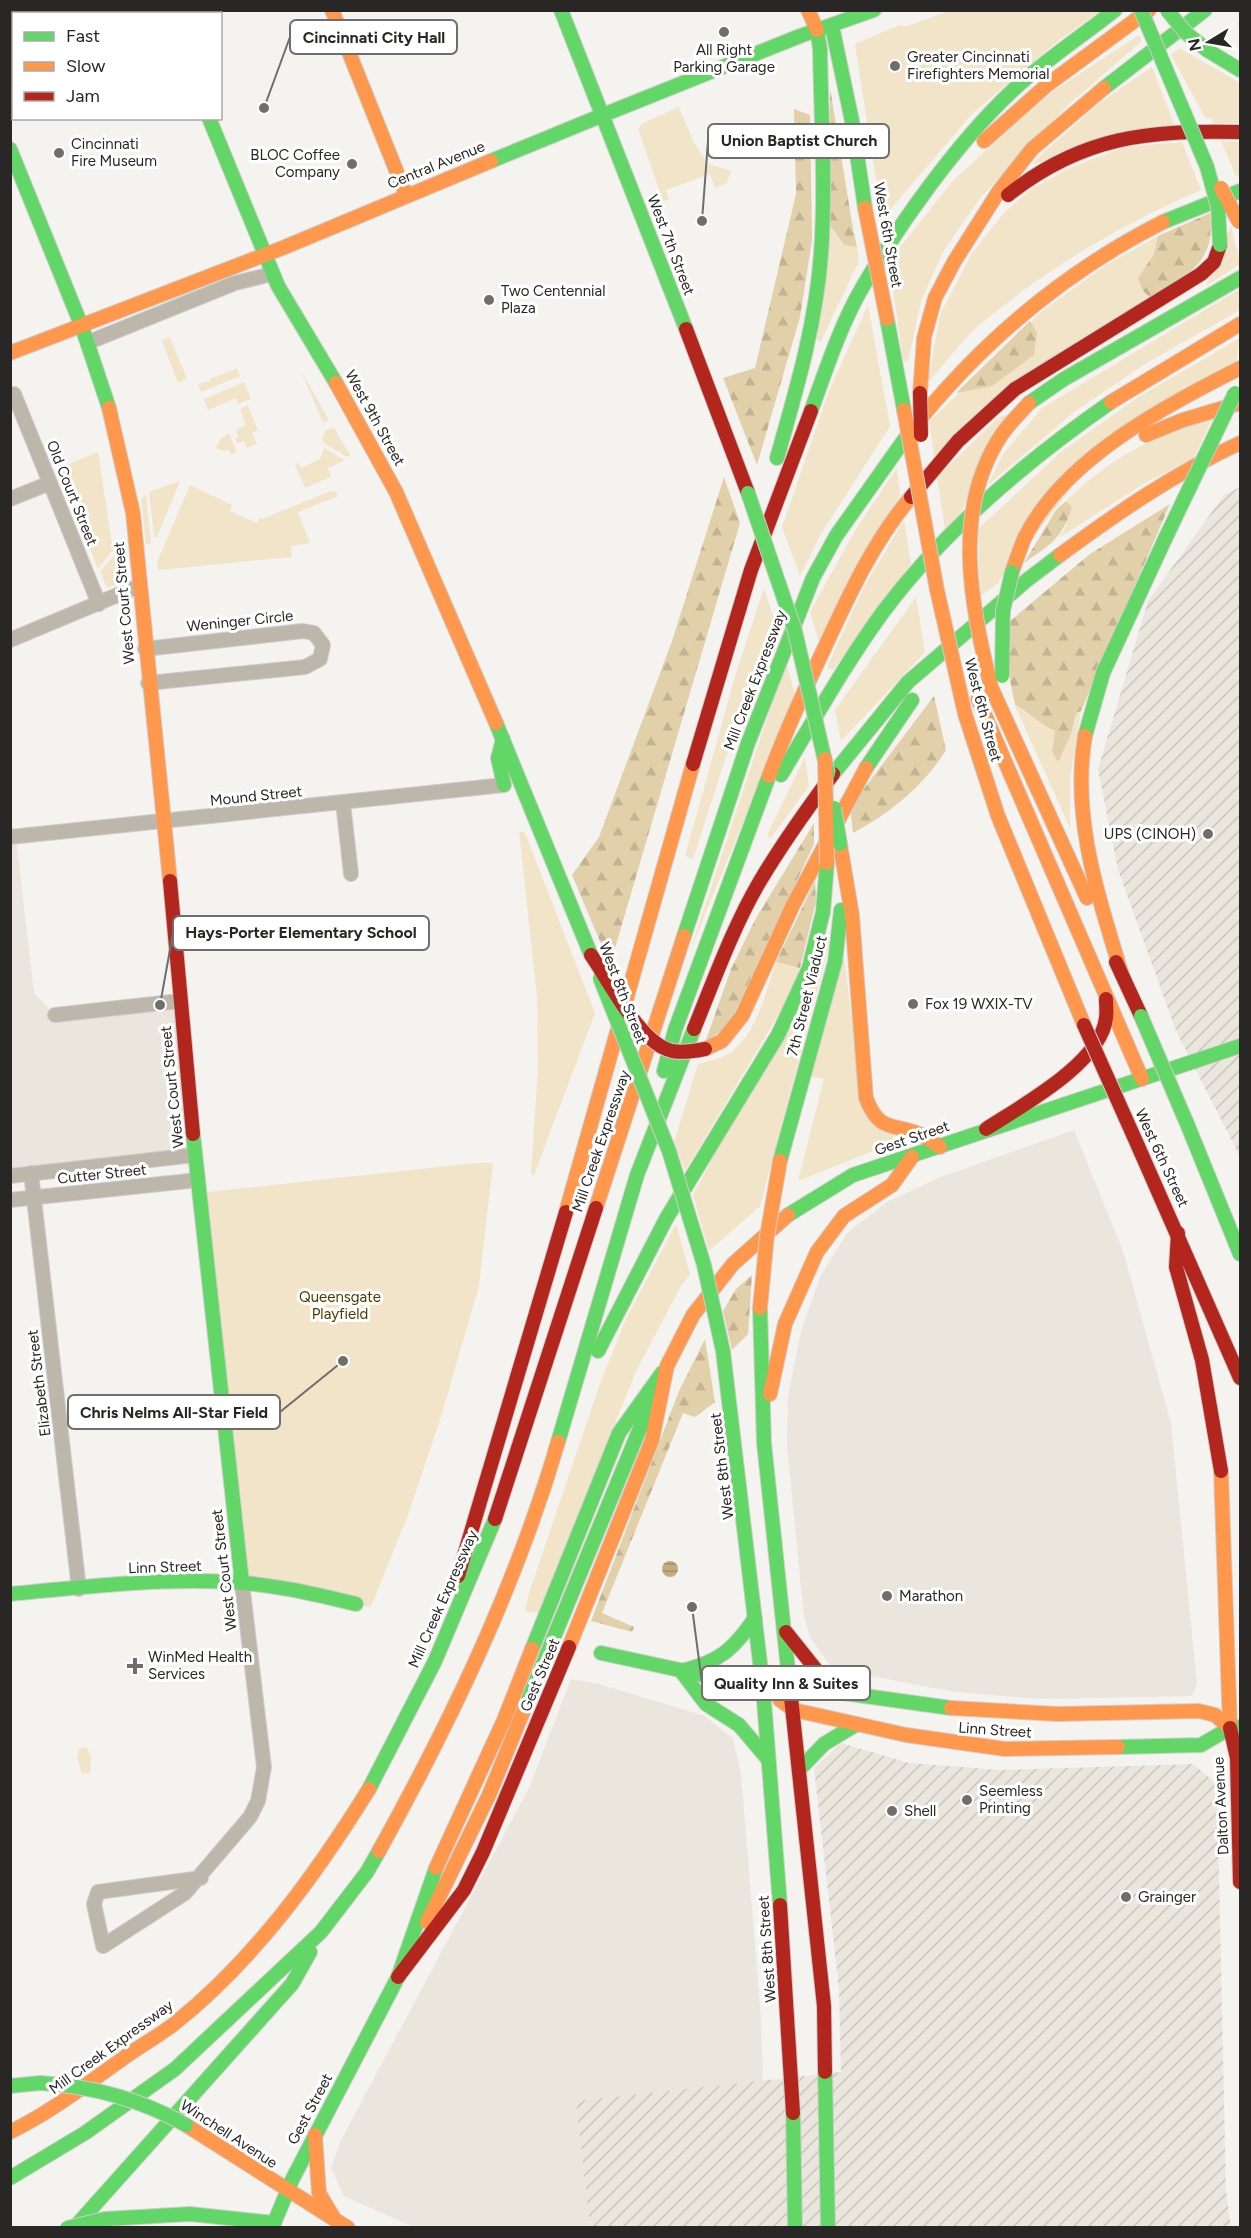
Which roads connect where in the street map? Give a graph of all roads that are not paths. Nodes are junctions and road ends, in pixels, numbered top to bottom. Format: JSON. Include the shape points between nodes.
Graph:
{"nodes":[{"id":1,"x":332,"y":10,"type":"edge"},
{"id":2,"x":561,"y":10,"type":"edge"},
{"id":3,"x":808,"y":10,"type":"edge"},
{"id":4,"x":825,"y":10,"type":"edge"},
{"id":5,"x":874,"y":10,"type":"edge"},
{"id":6,"x":1115,"y":10,"type":"edge"},
{"id":7,"x":1141,"y":10,"type":"edge"},
{"id":8,"x":1149,"y":10,"type":"edge"},
{"id":9,"x":1167,"y":10,"type":"edge"},
{"id":10,"x":1205,"y":10,"type":"edge"},
{"id":11,"x":832,"y":26,"type":"junction"},
{"id":12,"x":817,"y":30,"type":"junction"},
{"id":13,"x":1240,"y":70,"type":"edge"},
{"id":14,"x":603,"y":115,"type":"junction"},
{"id":15,"x":210,"y":120,"type":"edge"},
{"id":16,"x":1240,"y":132,"type":"edge"},
{"id":17,"x":10,"y":149,"type":"edge"},
{"id":18,"x":1199,"y":149,"type":"junction"},
{"id":19,"x":1240,"y":191,"type":"edge"},
{"id":20,"x":406,"y":195,"type":"junction"},
{"id":21,"x":918,"y":206,"type":"junction"},
{"id":22,"x":1240,"y":224,"type":"edge"},
{"id":23,"x":263,"y":255,"type":"junction"},
{"id":24,"x":954,"y":262,"type":"junction"},
{"id":25,"x":272,"y":274,"type":"junction"},
{"id":26,"x":1240,"y":278,"type":"edge"},
{"id":27,"x":1240,"y":317,"type":"edge"},
{"id":28,"x":1240,"y":324,"type":"edge"},
{"id":29,"x":82,"y":325,"type":"junction"},
{"id":30,"x":89,"y":342,"type":"junction"},
{"id":31,"x":10,"y":353,"type":"edge"},
{"id":32,"x":1183,"y":357,"type":"junction"},
{"id":33,"x":1240,"y":368,"type":"edge"},
{"id":34,"x":1240,"y":378,"type":"edge"},
{"id":35,"x":14,"y":394,"type":"dead end"},
{"id":36,"x":1240,"y":403,"type":"edge"},
{"id":37,"x":1240,"y":443,"type":"edge"},
{"id":38,"x":1087,"y":463,"type":"junction"},
{"id":39,"x":50,"y":483,"type":"junction"},
{"id":40,"x":748,"y":493,"type":"joint"},
{"id":41,"x":10,"y":500,"type":"edge"},
{"id":42,"x":926,"y":523,"type":"junction"},
{"id":43,"x":751,"y":570,"type":"junction"},
{"id":44,"x":139,"y":586,"type":"junction"},
{"id":45,"x":937,"y":590,"type":"junction"},
{"id":46,"x":99,"y":604,"type":"junction"},
{"id":47,"x":960,"y":638,"type":"junction"},
{"id":48,"x":10,"y":640,"type":"edge"},
{"id":49,"x":145,"y":649,"type":"junction"},
{"id":50,"x":148,"y":683,"type":"junction"},
{"id":51,"x":503,"y":739,"type":"junction"},
{"id":52,"x":825,"y":759,"type":"junction"},
{"id":53,"x":1030,"y":774,"type":"junction"},
{"id":54,"x":504,"y":785,"type":"joint"},
{"id":55,"x":343,"y":803,"type":"junction"},
{"id":56,"x":164,"y":821,"type":"junction"},
{"id":57,"x":10,"y":837,"type":"edge"},
{"id":58,"x":840,"y":844,"type":"junction"},
{"id":59,"x":740,"y":854,"type":"junction"},
{"id":60,"x":351,"y":874,"type":"dead end"},
{"id":61,"x":591,"y":955,"type":"junction"},
{"id":62,"x":1122,"y":975,"type":"junction"},
{"id":63,"x":1103,"y":988,"type":"junction"},
{"id":64,"x":180,"y":1001,"type":"junction"},
{"id":65,"x":55,"y":1015,"type":"dead end"},
{"id":66,"x":1240,"y":1046,"type":"edge"},
{"id":67,"x":1142,"y":1079,"type":"junction"},
{"id":68,"x":986,"y":1129,"type":"junction"},
{"id":69,"x":940,"y":1147,"type":"junction"},
{"id":70,"x":195,"y":1155,"type":"junction"},
{"id":71,"x":912,"y":1157,"type":"junction"},
{"id":72,"x":31,"y":1173,"type":"junction"},
{"id":73,"x":638,"y":1175,"type":"junction"},
{"id":74,"x":10,"y":1176,"type":"edge"},
{"id":75,"x":198,"y":1180,"type":"junction"},
{"id":76,"x":1215,"y":1190,"type":"junction"},
{"id":77,"x":34,"y":1197,"type":"junction"},
{"id":78,"x":10,"y":1200,"type":"edge"},
{"id":79,"x":1240,"y":1219,"type":"edge"},
{"id":80,"x":1178,"y":1233,"type":"junction"},
{"id":81,"x":1240,"y":1254,"type":"edge"},
{"id":82,"x":667,"y":1366,"type":"junction"},
{"id":83,"x":1240,"y":1378,"type":"edge"},
{"id":84,"x":764,"y":1443,"type":"junction"},
{"id":85,"x":547,"y":1481,"type":"junction"},
{"id":86,"x":242,"y":1583,"type":"junction"},
{"id":87,"x":78,"y":1589,"type":"junction"},
{"id":88,"x":10,"y":1594,"type":"edge"},
{"id":89,"x":356,"y":1604,"type":"dead end"},
{"id":90,"x":755,"y":1618,"type":"junction"},
{"id":91,"x":452,"y":1626,"type":"junction"},
{"id":92,"x":1227,"y":1627,"type":"junction"},
{"id":93,"x":785,"y":1631,"type":"junction"},
{"id":94,"x":601,"y":1653,"type":"dead end"},
{"id":95,"x":1240,"y":1654,"type":"edge"},
{"id":96,"x":681,"y":1671,"type":"junction"},
{"id":97,"x":792,"y":1687,"type":"junction"},
{"id":98,"x":763,"y":1688,"type":"junction"},
{"id":99,"x":834,"y":1692,"type":"junction"},
{"id":100,"x":794,"y":1710,"type":"junction"},
{"id":101,"x":857,"y":1724,"type":"junction"},
{"id":102,"x":1235,"y":1728,"type":"edge"},
{"id":103,"x":767,"y":1758,"type":"junction"},
{"id":104,"x":799,"y":1770,"type":"junction"},
{"id":105,"x":1240,"y":1829,"type":"edge"},
{"id":106,"x":201,"y":1878,"type":"junction"},
{"id":107,"x":1240,"y":1882,"type":"edge"},
{"id":108,"x":321,"y":1932,"type":"junction"},
{"id":109,"x":398,"y":1977,"type":"junction"},
{"id":110,"x":10,"y":2084,"type":"edge"},
{"id":111,"x":10,"y":2132,"type":"edge"},
{"id":112,"x":315,"y":2135,"type":"junction"},
{"id":113,"x":10,"y":2178,"type":"edge"},
{"id":114,"x":287,"y":2192,"type":"junction"},
{"id":115,"x":335,"y":2220,"type":"junction"},
{"id":116,"x":276,"y":2226,"type":"edge"},
{"id":117,"x":67,"y":2228,"type":"edge"},
{"id":118,"x":74,"y":2228,"type":"edge"},
{"id":119,"x":348,"y":2228,"type":"edge"},
{"id":120,"x":795,"y":2228,"type":"edge"},
{"id":121,"x":828,"y":2228,"type":"edge"}],
"edges":[{"from":1,"to":20,"type":"main road"},
{"from":2,"to":14,"type":"main road","name":"West 7th Street"},
{"from":3,"to":12,"type":"main road"},
{"from":4,"to":11,"type":"main road","name":"West 6th Street"},
{"from":5,"to":11,"type":"main road","name":"Central Avenue"},
{"from":6,"to":21,"type":"main road","via":[[1011,92],[948,163]]},
{"from":7,"to":18,"type":"main road","bridge":true},
{"from":8,"to":21,"type":"main road","via":[[1047,85]]},
{"from":9,"to":13,"type":"main road","bridge":true,"via":[[1186,33]]},
{"from":10,"to":24,"type":"main road","via":[[1032,149],[999,191]]},
{"from":11,"to":12,"type":"main road","name":"Central Avenue"},
{"from":11,"to":42,"type":"main road","name":"West 6th Street","bridge":true},
{"from":12,"to":14,"type":"main road","name":"Central Avenue"},
{"from":12,"to":43,"type":"main road","via":[[823,210],[818,285],[805,355],[766,494]]},
{"from":14,"to":20,"type":"main road","name":"Central Avenue"},
{"from":14,"to":40,"type":"main road","name":"West 7th Street"},
{"from":15,"to":23,"type":"main road","name":"West 9th Street"},
{"from":16,"to":24,"type":"main road","via":[[1137,134],[1078,151],[1011,192]]},
{"from":17,"to":29,"type":"main road","name":"West Court Street"},
{"from":18,"to":22,"type":"main road","bridge":true},
{"from":18,"to":59,"type":"main road","bridge":true,"via":[[1222,230],[1214,262],[1201,274],[1050,366],[991,409],[958,441],[899,511],[874,548],[825,644],[782,740]]},
{"from":19,"to":91,"type":"main road","name":"Mill Creek Expressway","via":[[1150,226],[1084,266],[1014,319],[928,408],[878,473],[819,565],[771,678],[745,753],[488,1539]]},
{"from":20,"to":23,"type":"main road","name":"Central Avenue"},
{"from":21,"to":43,"type":"main road","via":[[861,290],[804,425]]},
{"from":23,"to":25,"type":"main road","name":"West 9th Street"},
{"from":23,"to":29,"type":"main road","name":"Central Avenue"},
{"from":24,"to":42,"type":"main road","bridge":true,"via":[[935,298],[924,338],[920,393]]},
{"from":25,"to":30,"type":"street","via":[[235,283]]},
{"from":25,"to":51,"type":"main road","name":"West 9th Street","via":[[356,415],[396,492]]},
{"from":26,"to":53,"type":"main road","bridge":true,"via":[[1029,403],[991,452],[972,510],[970,586],[991,687]]},
{"from":27,"to":32,"type":"main road"},
{"from":28,"to":32,"type":"main road"},
{"from":29,"to":30,"type":"main road","name":"West Court Street"},
{"from":29,"to":31,"type":"main road","name":"Central Avenue"},
{"from":30,"to":44,"type":"main road","name":"West Court Street","via":[[125,466]]},
{"from":32,"to":59,"type":"main road","via":[[1045,448],[923,564],[846,665]]},
{"from":33,"to":38,"type":"main road","via":[[1158,413]]},
{"from":34,"to":62,"type":"main road","bridge":true,"via":[[1102,676],[1083,742],[1085,843]]},
{"from":35,"to":39,"type":"street","name":"Old Court Street"},
{"from":36,"to":38,"type":"main road","via":[[1148,434]]},
{"from":37,"to":47,"type":"main road","via":[[1189,467],[1106,521]]},
{"from":38,"to":53,"type":"main road","bridge":true,"via":[[1041,512],[1021,548],[1003,611],[1002,676]]},
{"from":39,"to":41,"type":"street"},
{"from":39,"to":46,"type":"street","name":"Old Court Street"},
{"from":40,"to":52,"type":"main road","name":"7th Street Viaduct","bridge":true,"via":[[786,596]]},
{"from":42,"to":45,"type":"main road","name":"West 6th Street","bridge":true},
{"from":43,"to":91,"type":"main road","via":[[455,1588]]},
{"from":44,"to":46,"type":"street"},
{"from":44,"to":49,"type":"main road","name":"West Court Street"},
{"from":45,"to":63,"type":"main road","bridge":true,"via":[[978,699]]},
{"from":45,"to":80,"type":"main road","name":"West 6th Street","bridge":true,"via":[[965,714],[998,816],[1084,1024]]},
{"from":46,"to":48,"type":"street"},
{"from":47,"to":61,"type":"main road","bridge":true,"via":[[893,725],[867,767],[793,905],[741,1016],[722,1041],[692,1052],[672,1051],[652,1043],[632,1021]]},
{"from":47,"to":73,"type":"main road","via":[[908,682],[859,738],[802,815],[759,883],[717,972]]},
{"from":49,"to":50,"type":"main road","name":"West Court Street"},
{"from":49,"to":50,"type":"street","name":"Weninger Circle","via":[[303,631],[314,633],[323,645],[320,658],[305,667]]},
{"from":50,"to":56,"type":"main road","name":"West Court Street"},
{"from":51,"to":54,"type":"main road","via":[[498,758]]},
{"from":51,"to":61,"type":"main road","name":"West 8th Street"},
{"from":52,"to":58,"type":"main road","name":"7th Street Viaduct","bridge":true},
{"from":52,"to":85,"type":"main road","bridge":true,"via":[[827,863],[823,912],[805,977],[778,1035],[666,1219],[605,1333],[565,1455]]},
{"from":53,"to":62,"type":"main road"},
{"from":54,"to":55,"type":"street","name":"Mound Street"},
{"from":55,"to":56,"type":"street","name":"Mound Street"},
{"from":55,"to":60,"type":"street"},
{"from":56,"to":57,"type":"street","name":"Mound Street"},
{"from":56,"to":64,"type":"main road","name":"West Court Street"},
{"from":58,"to":69,"type":"main road","via":[[852,915],[866,1098],[875,1118],[893,1131],[918,1134]]},
{"from":58,"to":84,"type":"main road","name":"7th Street Viaduct","bridge":true,"via":[[841,912],[835,962],[780,1161],[767,1236],[760,1308]]},
{"from":59,"to":73,"type":"main road","via":[[675,1030]]},
{"from":61,"to":90,"type":"main road","name":"West 8th Street","bridge":true,"via":[[669,1151],[704,1265],[723,1351]]},
{"from":62,"to":76,"type":"main road","bridge":true},
{"from":63,"to":67,"type":"main road"},
{"from":63,"to":68,"type":"main road","via":[[1108,1006],[1101,1035],[1071,1070]]},
{"from":64,"to":65,"type":"street"},
{"from":64,"to":70,"type":"main road","name":"West Court Street"},
{"from":66,"to":67,"type":"main road","name":"Gest Street"},
{"from":67,"to":68,"type":"main road","name":"Gest Street"},
{"from":68,"to":69,"type":"main road","name":"Gest Street"},
{"from":69,"to":71,"type":"main road","name":"Gest Street"},
{"from":70,"to":72,"type":"street","name":"Cutter Street"},
{"from":70,"to":75,"type":"main road","name":"West Court Street"},
{"from":71,"to":82,"type":"main road","name":"Gest Street","via":[[853,1175],[832,1186],[759,1238],[707,1296],[680,1336]]},
{"from":71,"to":84,"type":"main road","via":[[897,1180],[844,1216],[804,1270],[778,1354]]},
{"from":72,"to":74,"type":"street","name":"Cutter Street"},
{"from":72,"to":77,"type":"street","name":"Elizabeth Street"},
{"from":73,"to":85,"type":"main road"},
{"from":75,"to":77,"type":"street","name":"Cutter Street"},
{"from":75,"to":86,"type":"main road","name":"West Court Street"},
{"from":76,"to":79,"type":"main road","via":[[1232,1202]]},
{"from":76,"to":81,"type":"main road"},
{"from":77,"to":78,"type":"street","name":"Cutter Street"},
{"from":77,"to":87,"type":"street","name":"Elizabeth Street"},
{"from":80,"to":83,"type":"main road","name":"West 6th Street"},
{"from":80,"to":92,"type":"main road","name":"Dalton Avenue","via":[[1176,1267],[1202,1359],[1222,1479]]},
{"from":82,"to":109,"type":"main road","via":[[489,1796]]},
{"from":82,"to":109,"type":"main road","name":"Gest Street","via":[[619,1433],[504,1720],[433,1875]]},
{"from":82,"to":109,"type":"main road","name":"Gest Street","via":[[651,1440],[617,1533],[483,1852],[464,1890]]},
{"from":84,"to":93,"type":"main road"},
{"from":85,"to":108,"type":"main road","via":[[474,1667],[432,1756],[368,1872]]},
{"from":86,"to":87,"type":"main road","name":"Linn Street","via":[[171,1582]]},
{"from":86,"to":89,"type":"main road","name":"Linn Street"},
{"from":86,"to":106,"type":"street","name":"West Court Street","via":[[263,1784],[250,1817]]},
{"from":87,"to":88,"type":"main road","name":"Linn Street"},
{"from":90,"to":96,"type":"main road","via":[[722,1658]]},
{"from":90,"to":98,"type":"main road","name":"West 8th Street"},
{"from":91,"to":111,"type":"main road","name":"Mill Creek Expressway","via":[[382,1767],[346,1828],[246,1957],[163,2033],[61,2105]]},
{"from":92,"to":95,"type":"main road"},
{"from":92,"to":102,"type":"main road","name":"Dalton Avenue"},
{"from":93,"to":97,"type":"main road"},
{"from":93,"to":99,"type":"main road"},
{"from":94,"to":96,"type":"main road","name":"Linn Street"},
{"from":96,"to":98,"type":"main road","name":"Linn Street"},
{"from":96,"to":103,"type":"main road","via":[[706,1704],[739,1725]]},
{"from":97,"to":98,"type":"main road","name":"Linn Street"},
{"from":97,"to":99,"type":"main road","name":"Linn Street"},
{"from":97,"to":100,"type":"main road"},
{"from":98,"to":100,"type":"main road","name":"Linn Street"},
{"from":98,"to":103,"type":"main road","name":"West 8th Street"},
{"from":99,"to":102,"type":"main road","name":"Linn Street","via":[[997,1712],[1199,1711],[1215,1715]]},
{"from":100,"to":101,"type":"main road","name":"Linn Street"},
{"from":100,"to":104,"type":"main road"},
{"from":101,"to":102,"type":"main road","name":"Linn Street","via":[[958,1744],[1015,1749],[1201,1745]]},
{"from":101,"to":104,"type":"main road","via":[[824,1744]]},
{"from":102,"to":105,"type":"main road","name":"Dalton Avenue"},
{"from":103,"to":120,"type":"main road","name":"West 8th Street","via":[[790,2049]]},
{"from":104,"to":121,"type":"main road","via":[[824,2006]]},
{"from":105,"to":107,"type":"main road","name":"Dalton Avenue"},
{"from":106,"to":106,"type":"street","name":"West Court Street","via":[[174,1902],[103,1946],[94,1904],[98,1892]]},
{"from":108,"to":113,"type":"main road","via":[[175,2069],[85,2133]]},
{"from":108,"to":118,"type":"main road","via":[[292,1984]]},
{"from":109,"to":112,"type":"main road","name":"Gest Street"},
{"from":110,"to":114,"type":"main road","name":"Winchell Avenue","bridge":true,"via":[[67,2084],[135,2099],[236,2155]]},
{"from":112,"to":114,"type":"main road","name":"Gest Street"},
{"from":112,"to":115,"type":"main road","via":[[319,2193]]},
{"from":114,"to":115,"type":"main road","name":"Winchell Avenue"},
{"from":114,"to":116,"type":"main road","name":"Gest Street"},
{"from":115,"to":119,"type":"main road","name":"Winchell Avenue"},
{"from":116,"to":117,"type":"main road","bridge":true,"via":[[239,2216],[184,2212],[105,2219]]}]}
